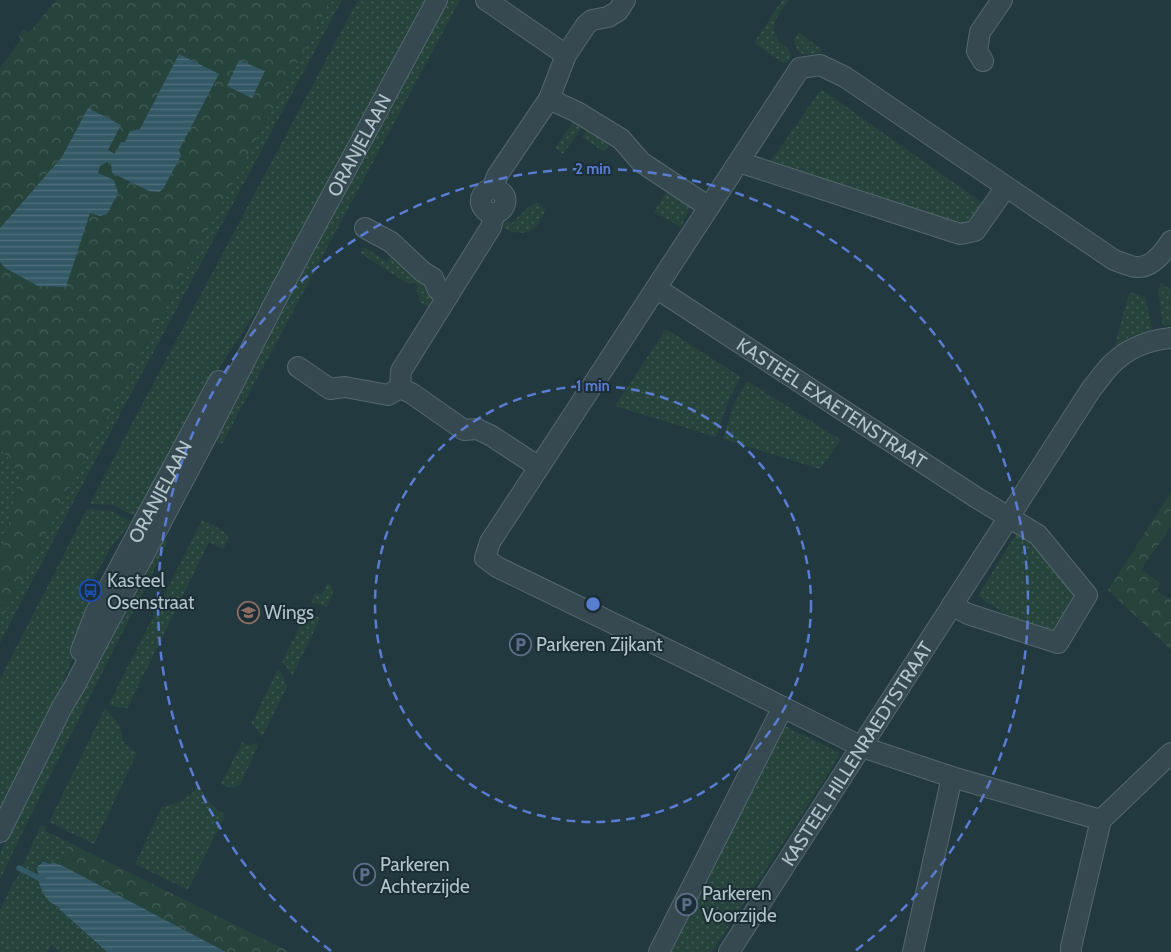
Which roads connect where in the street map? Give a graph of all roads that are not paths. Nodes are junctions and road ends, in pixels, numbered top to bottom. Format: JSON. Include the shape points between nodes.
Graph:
{"nodes":[{"id":1,"x":438,"y":0,"type":"edge"},
{"id":2,"x":486,"y":0,"type":"edge"},
{"id":3,"x":625,"y":0,"type":"edge"},
{"id":4,"x":1002,"y":0,"type":"edge"},
{"id":5,"x":566,"y":55,"type":"junction"},
{"id":6,"x":983,"y":61,"type":"dead end"},
{"id":7,"x":550,"y":99,"type":"junction"},
{"id":8,"x":739,"y":162,"type":"junction"},
{"id":9,"x":1006,"y":187,"type":"junction"},
{"id":10,"x":709,"y":207,"type":"junction"},
{"id":11,"x":365,"y":228,"type":"dead end"},
{"id":12,"x":1171,"y":241,"type":"edge"},
{"id":13,"x":656,"y":288,"type":"junction"},
{"id":14,"x":448,"y":296,"type":"junction"},
{"id":15,"x":1171,"y":338,"type":"edge"},
{"id":16,"x":298,"y":367,"type":"dead end"},
{"id":17,"x":400,"y":388,"type":"junction"},
{"id":18,"x":539,"y":467,"type":"junction"},
{"id":19,"x":1008,"y":517,"type":"junction"},
{"id":20,"x":952,"y":605,"type":"junction"},
{"id":21,"x":783,"y":707,"type":"junction"},
{"id":22,"x":862,"y":746,"type":"junction"},
{"id":23,"x":1171,"y":753,"type":"edge"},
{"id":24,"x":952,"y":776,"type":"junction"},
{"id":25,"x":1101,"y":820,"type":"junction"},
{"id":26,"x":0,"y":832,"type":"edge"},
{"id":27,"x":659,"y":952,"type":"edge"},
{"id":28,"x":729,"y":952,"type":"edge"},
{"id":29,"x":913,"y":952,"type":"edge"},
{"id":30,"x":1071,"y":952,"type":"edge"}],
"edges":[{"from":1,"to":26,"type":"street","name":"ORANJELAAN","via":[[281,290]]},
{"from":2,"to":5,"type":"street"},
{"from":3,"to":5,"type":"street","via":[[618,11],[586,25]]},
{"from":4,"to":6,"type":"street","via":[[980,32],[977,51]]},
{"from":5,"to":7,"type":"street"},
{"from":7,"to":10,"type":"street","via":[[622,139],[641,162]]},
{"from":7,"to":14,"type":"street","via":[[497,176],[492,189],[485,192],[481,201],[485,210],[494,213],[491,227]]},
{"from":8,"to":9,"type":"street","via":[[960,234],[975,231]]},
{"from":8,"to":9,"type":"street","via":[[800,68],[820,65],[846,77]]},
{"from":8,"to":10,"type":"street"},
{"from":9,"to":12,"type":"street","via":[[1114,260],[1136,267],[1146,266]]},
{"from":10,"to":13,"type":"street"},
{"from":11,"to":14,"type":"street","via":[[391,242],[422,272],[433,278],[438,290]]},
{"from":13,"to":18,"type":"street"},
{"from":13,"to":19,"type":"street","name":"KASTEEL EXAETENSTRAAT"},
{"from":14,"to":17,"type":"street","via":[[401,371]]},
{"from":15,"to":19,"type":"street","name":"KASTEEL HILLENRAEDTSTRAAT","via":[[1130,350],[1112,363],[1092,388]]},
{"from":16,"to":17,"type":"street","via":[[330,389],[345,387],[388,395]]},
{"from":17,"to":18,"type":"street","via":[[464,430],[477,429],[490,435]]},
{"from":18,"to":21,"type":"street","via":[[490,542],[485,558],[497,567]]},
{"from":19,"to":20,"type":"street","name":"KASTEEL HILLENRAEDTSTRAAT"},
{"from":19,"to":20,"type":"street","via":[[1038,535],[1087,595],[1058,643],[968,614]]},
{"from":20,"to":22,"type":"street","name":"KASTEEL HILLENRAEDTSTRAAT"},
{"from":21,"to":22,"type":"street"},
{"from":21,"to":27,"type":"street"},
{"from":22,"to":24,"type":"street"},
{"from":22,"to":28,"type":"street","name":"KASTEEL HILLENRAEDTSTRAAT"},
{"from":23,"to":25,"type":"street"},
{"from":24,"to":25,"type":"street"},
{"from":24,"to":29,"type":"street"},
{"from":25,"to":30,"type":"street"}]}
